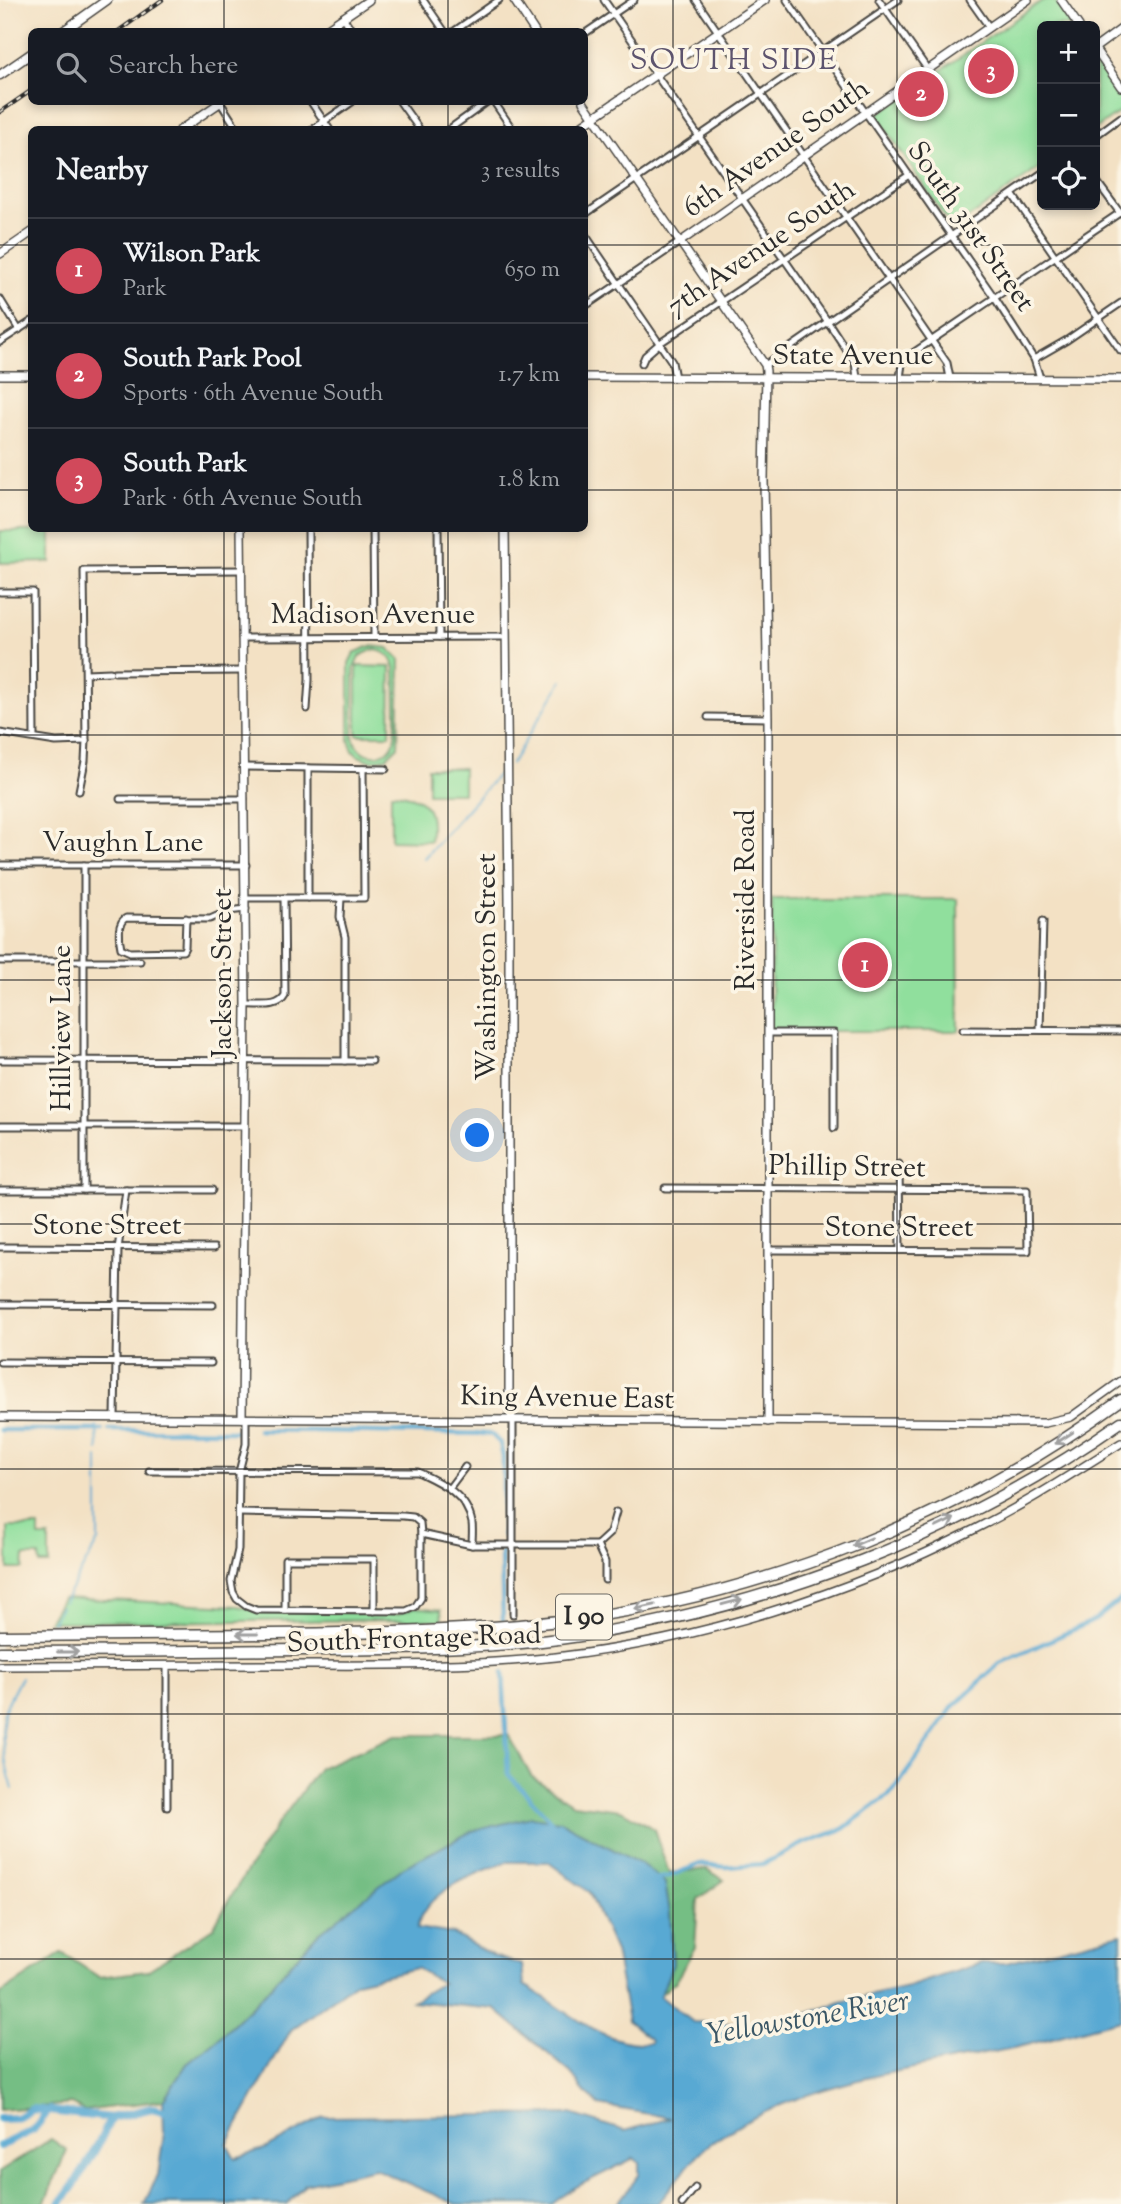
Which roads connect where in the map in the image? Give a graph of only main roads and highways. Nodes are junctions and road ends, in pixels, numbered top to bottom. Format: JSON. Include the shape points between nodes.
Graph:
{"nodes":[{"id":1,"x":107,"y":0,"type":"edge"},
{"id":2,"x":68,"y":28,"type":"edge"},
{"id":3,"x":28,"y":55,"type":"edge"},
{"id":4,"x":4,"y":66,"type":"edge"},
{"id":5,"x":0,"y":75,"type":"edge"},
{"id":6,"x":1121,"y":1400,"type":"edge"},
{"id":7,"x":1121,"y":1422,"type":"edge"},
{"id":8,"x":0,"y":1636,"type":"edge"},
{"id":9,"x":0,"y":1652,"type":"edge"}],
"edges":[{"from":1,"to":2,"type":"main road"},
{"from":3,"to":4,"type":"main road"},
{"from":4,"to":5,"type":"main road"},
{"from":6,"to":8,"type":"highway","number":"I 90","one_way":true,"via":[[1006,1474],[899,1526],[793,1567],[637,1609],[444,1632]]},
{"from":9,"to":7,"type":"highway","number":"I 90","one_way":true,"via":[[443,1648],[578,1636],[640,1625],[798,1584],[906,1542],[1014,1490]]}]}
